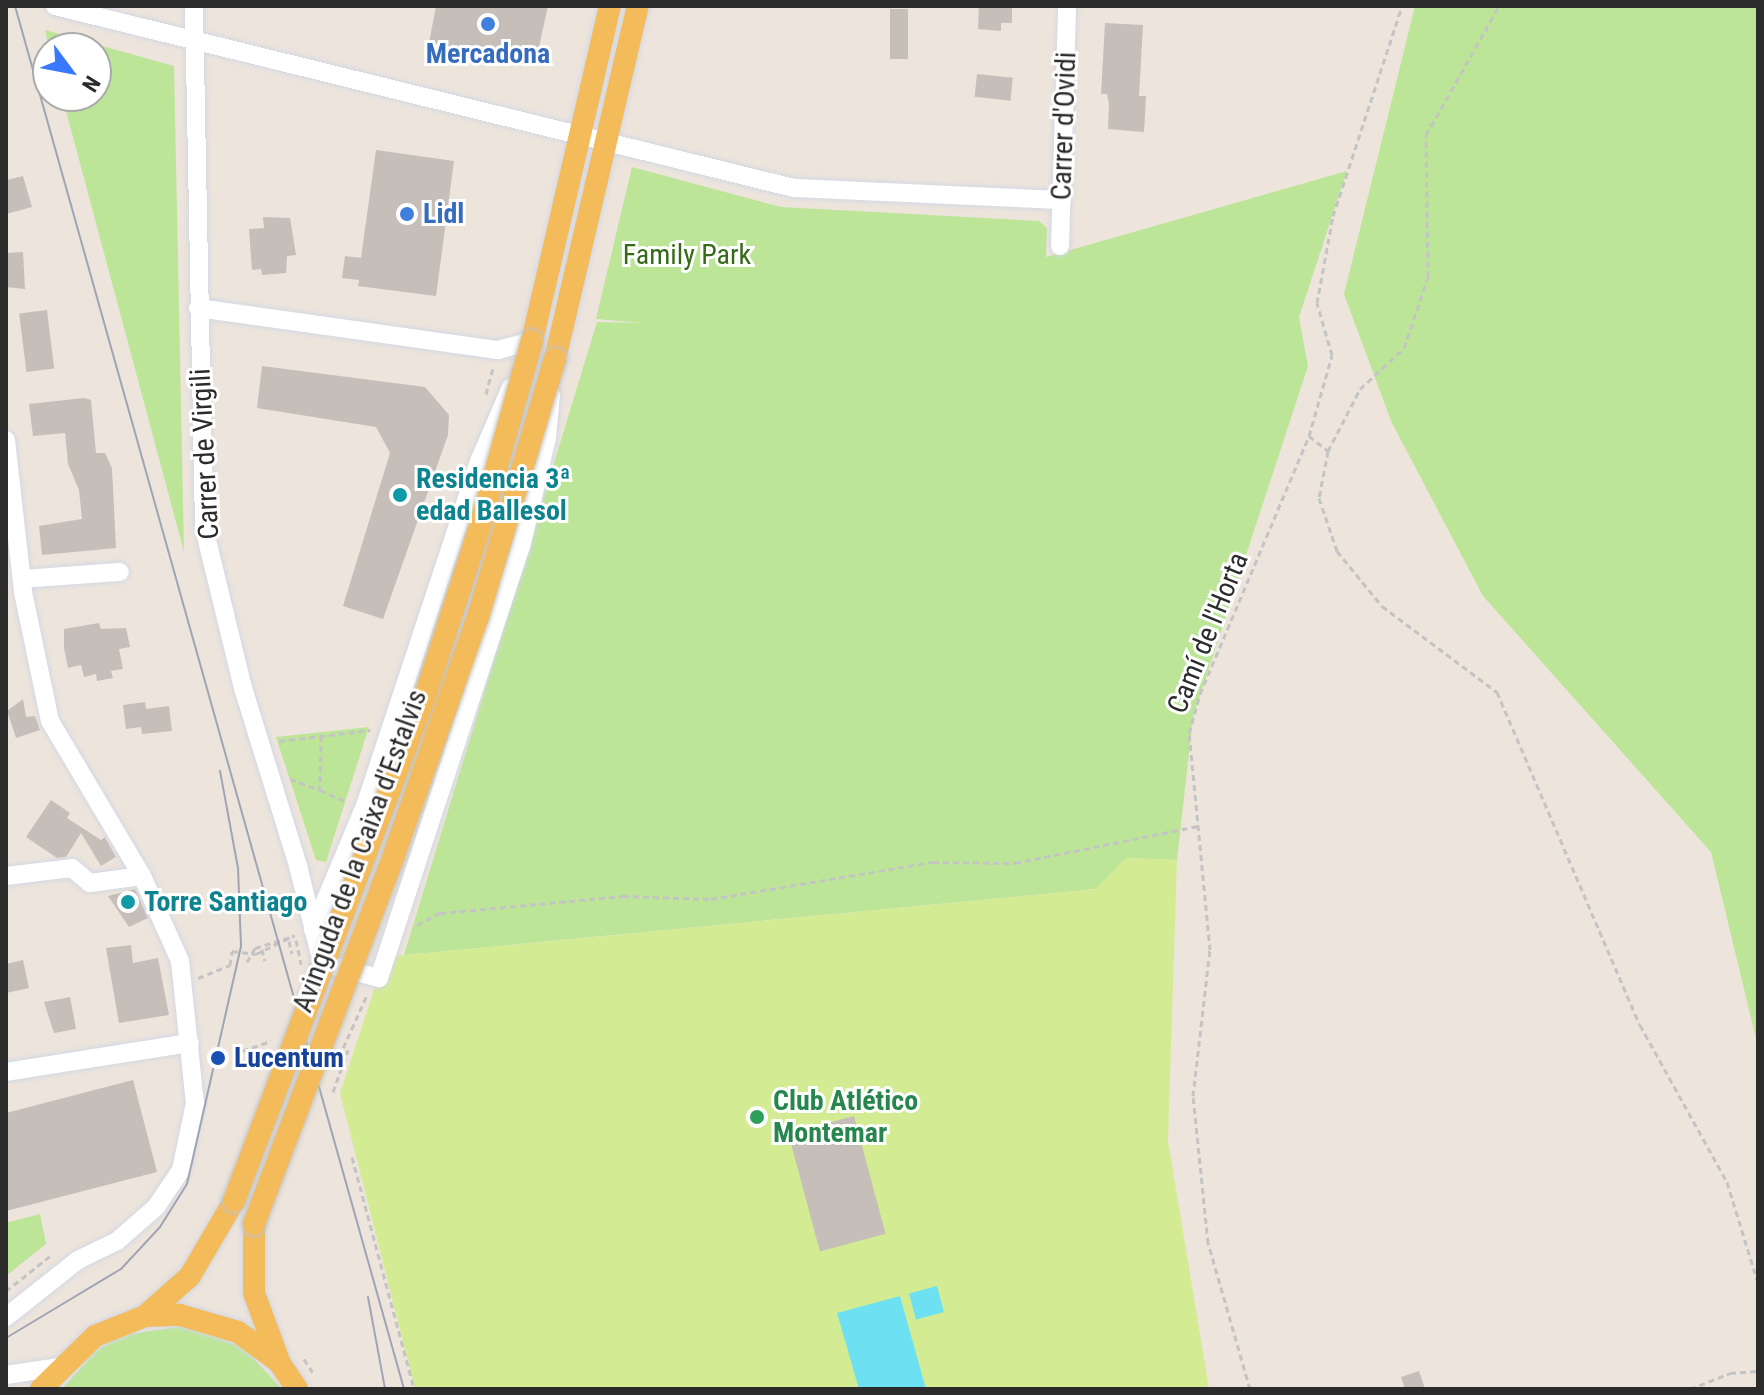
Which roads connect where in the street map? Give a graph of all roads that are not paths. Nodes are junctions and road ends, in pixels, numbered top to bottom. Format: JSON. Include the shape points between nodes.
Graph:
{"nodes":[{"id":1,"x":55,"y":6,"type":"edge"},
{"id":2,"x":194,"y":6,"type":"edge"},
{"id":3,"x":610,"y":6,"type":"edge"},
{"id":4,"x":638,"y":6,"type":"edge"},
{"id":5,"x":1067,"y":6,"type":"edge"},
{"id":6,"x":194,"y":41,"type":"junction"},
{"id":7,"x":582,"y":137,"type":"junction"},
{"id":8,"x":609,"y":143,"type":"junction"},
{"id":9,"x":1062,"y":200,"type":"junction"},
{"id":10,"x":1060,"y":246,"type":"dead end"},
{"id":11,"x":198,"y":308,"type":"junction"},
{"id":12,"x":532,"y":341,"type":"junction"},
{"id":13,"x":555,"y":359,"type":"junction"},
{"id":14,"x":6,"y":440,"type":"edge"},
{"id":15,"x":120,"y":572,"type":"dead end"},
{"id":16,"x":17,"y":588,"type":"edge"},
{"id":17,"x":6,"y":876,"type":"edge"},
{"id":18,"x":142,"y":876,"type":"junction"},
{"id":19,"x":304,"y":890,"type":"junction"},
{"id":20,"x":330,"y":892,"type":"junction"},
{"id":21,"x":313,"y":930,"type":"junction"},
{"id":22,"x":379,"y":978,"type":"joint"},
{"id":23,"x":190,"y":1043,"type":"junction"},
{"id":24,"x":6,"y":1072,"type":"edge"},
{"id":25,"x":145,"y":1316,"type":"junction"},
{"id":26,"x":6,"y":1317,"type":"edge"},
{"id":27,"x":279,"y":1362,"type":"junction"},
{"id":28,"x":59,"y":1367,"type":"junction"},
{"id":29,"x":6,"y":1375,"type":"edge"},
{"id":30,"x":41,"y":1389,"type":"edge"},
{"id":31,"x":297,"y":1389,"type":"edge"}],
"edges":[{"from":1,"to":6,"type":"street"},
{"from":2,"to":6,"type":"street","name":"Carrer de Virgili"},
{"from":3,"to":7,"type":"main road","name":"Avinguda de la Caixa d'Estalvis"},
{"from":4,"to":8,"type":"main road","name":"Avinguda de la Caixa d'Estalvis"},
{"from":5,"to":9,"type":"street","name":"Carrer d'Ovidi"},
{"from":6,"to":7,"type":"street"},
{"from":6,"to":11,"type":"street","name":"Carrer de Virgili"},
{"from":7,"to":8,"type":"street"},
{"from":7,"to":12,"type":"main road","name":"Avinguda de la Caixa d'Estalvis"},
{"from":8,"to":9,"type":"street","via":[[794,188]]},
{"from":8,"to":13,"type":"main road","name":"Avinguda de la Caixa d'Estalvis"},
{"from":9,"to":10,"type":"street","name":"Carrer d'Ovidi"},
{"from":11,"to":12,"type":"street","via":[[498,350]]},
{"from":11,"to":19,"type":"street","name":"Carrer de Virgili","via":[[204,528],[243,688]]},
{"from":12,"to":20,"type":"street","name":"Avinguda de la Caixa d'Estalvis","via":[[480,459],[366,803]]},
{"from":12,"to":25,"type":"main road","name":"Avinguda de la Caixa d'Estalvis","bridge":true,"via":[[425,697],[234,1201],[190,1276]]},
{"from":13,"to":22,"type":"street","name":"Avinguda de la Caixa d'Estalvis","via":[[547,438],[521,547]]},
{"from":13,"to":27,"type":"main road","name":"Avinguda de la Caixa d'Estalvis","bridge":true,"via":[[478,617],[254,1224],[254,1293]]},
{"from":14,"to":16,"type":"street"},
{"from":15,"to":16,"type":"street"},
{"from":16,"to":18,"type":"street","via":[[50,721]]},
{"from":17,"to":18,"type":"street","via":[[72,868],[90,883]]},
{"from":18,"to":23,"type":"street","via":[[180,961]]},
{"from":19,"to":20,"type":"street"},
{"from":19,"to":21,"type":"street","name":"Carrer de Virgili"},
{"from":20,"to":21,"type":"street","name":"Avinguda de la Caixa d'Estalvis"},
{"from":21,"to":22,"type":"street","name":"Carrer de Virgili","via":[[322,963]]},
{"from":23,"to":24,"type":"street"},
{"from":23,"to":26,"type":"street","via":[[195,1103],[181,1170],[156,1207],[117,1241],[78,1260]]},
{"from":25,"to":27,"type":"main road","via":[[208,1320],[238,1332]]},
{"from":25,"to":28,"type":"main road","via":[[95,1336]]},
{"from":27,"to":31,"type":"main road"},
{"from":28,"to":29,"type":"street"},
{"from":28,"to":30,"type":"main road"}]}
